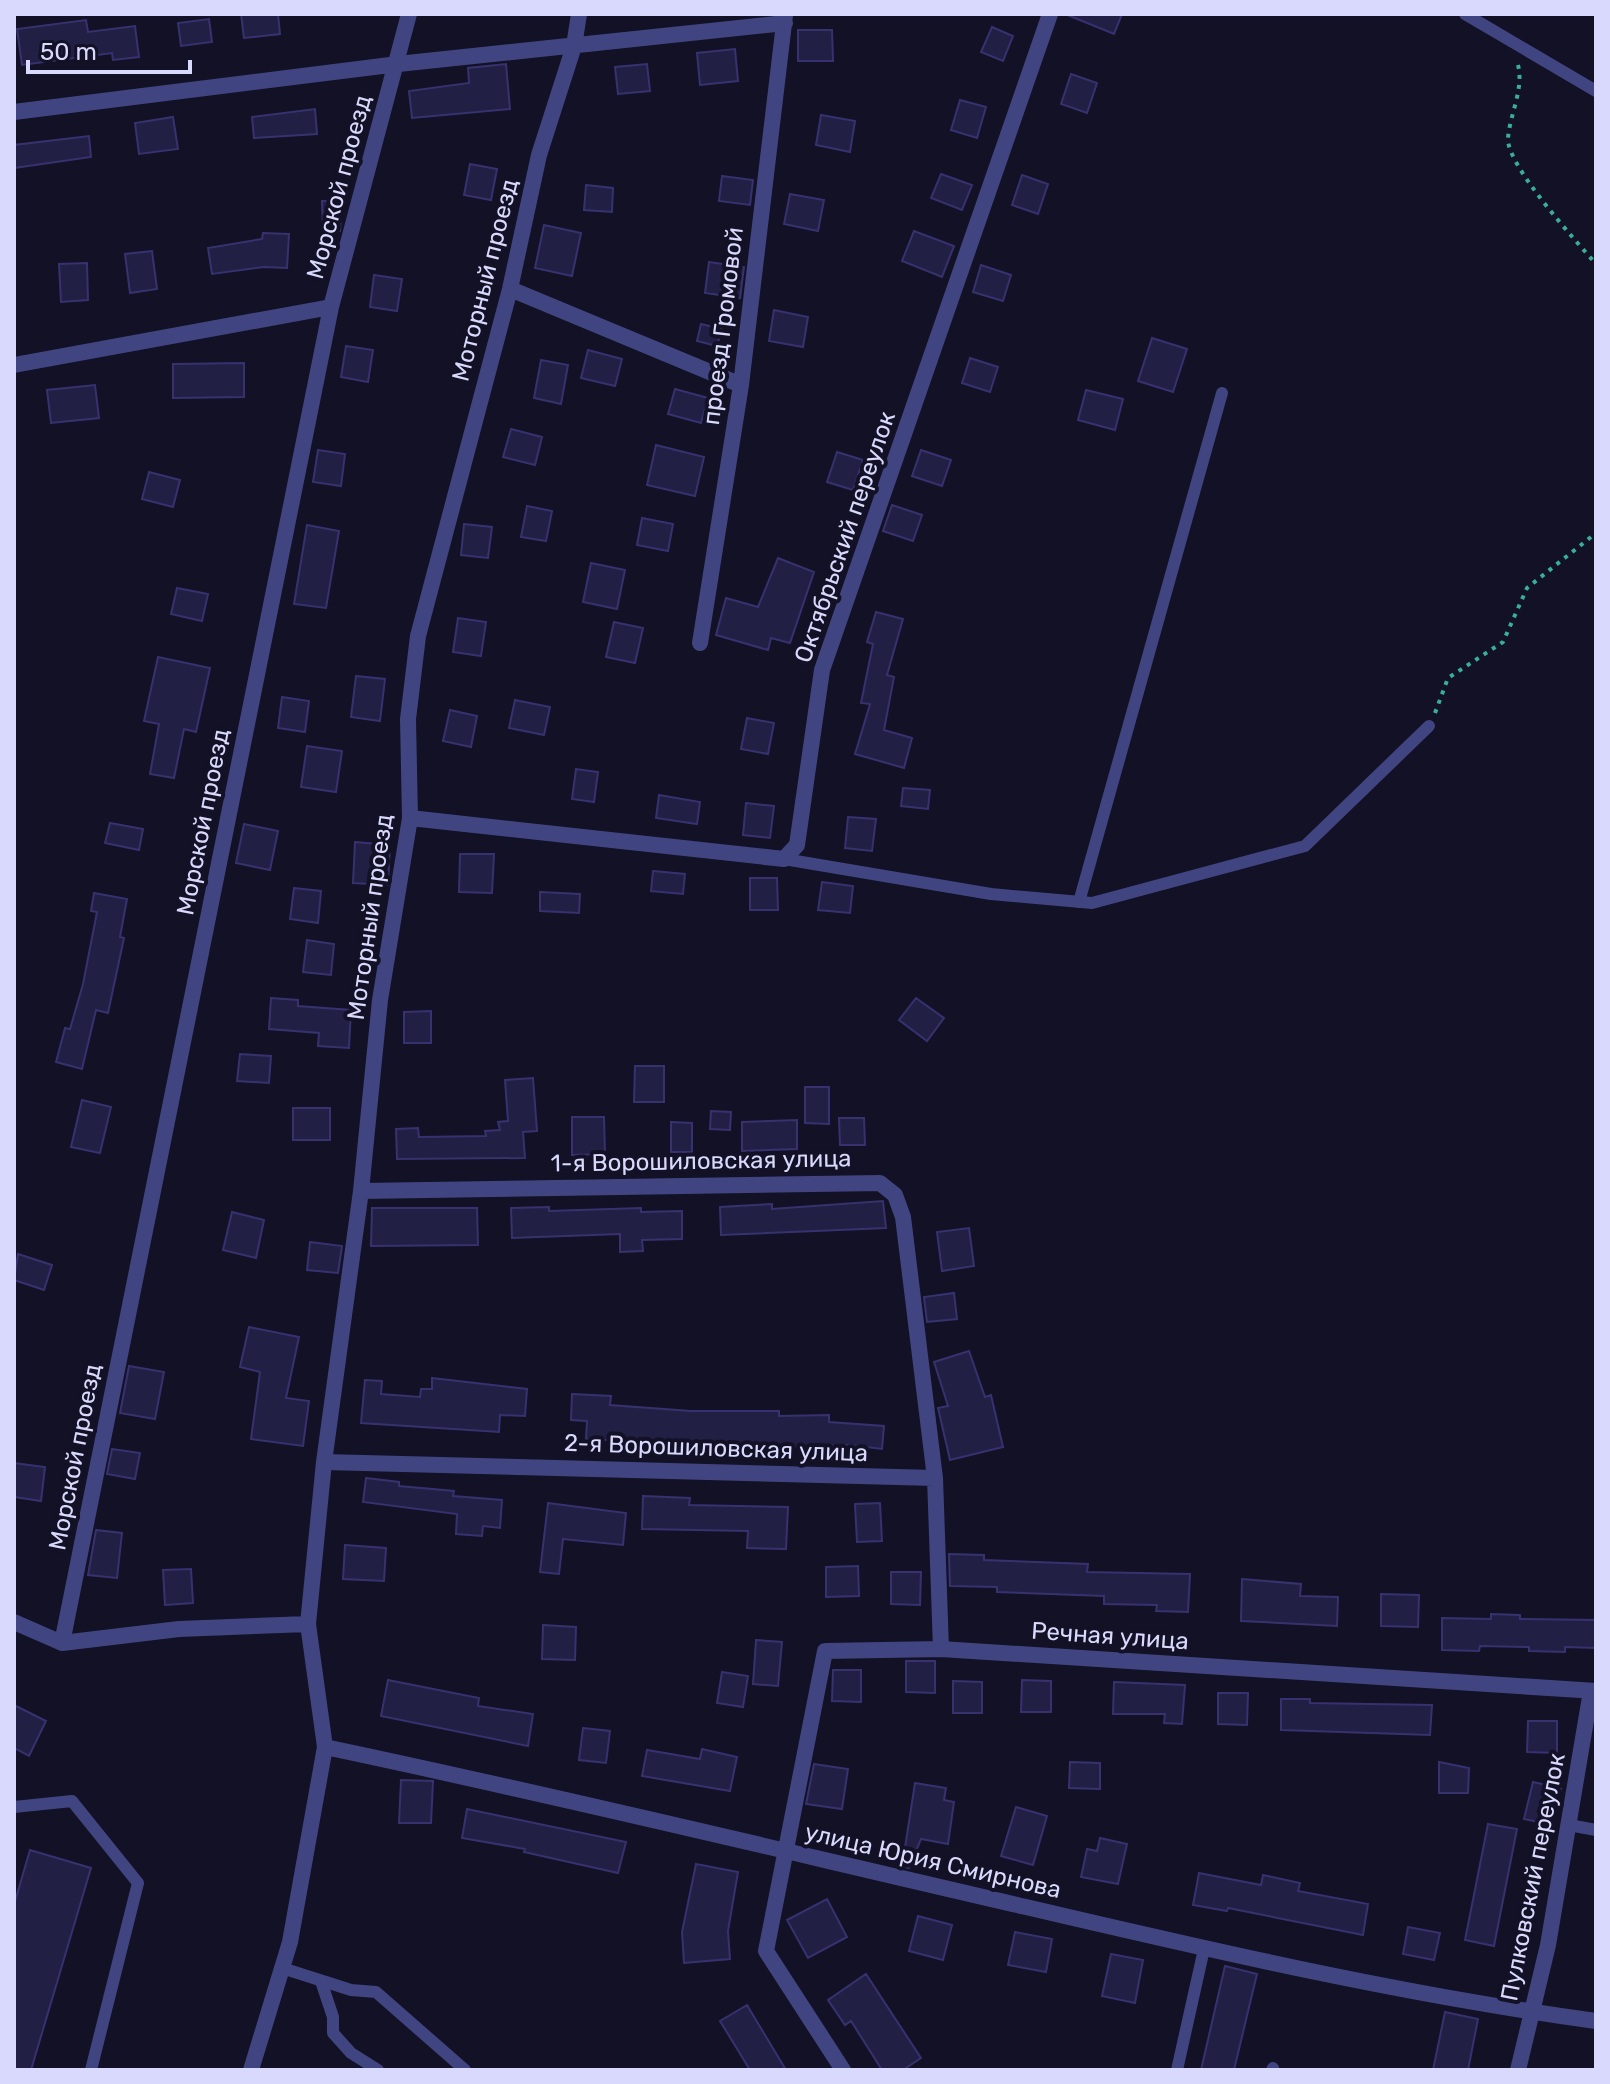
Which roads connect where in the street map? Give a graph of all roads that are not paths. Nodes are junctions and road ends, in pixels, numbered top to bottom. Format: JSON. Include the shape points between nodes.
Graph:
{"nodes":[{"id":1,"x":409,"y":14,"type":"edge"},
{"id":2,"x":579,"y":14,"type":"edge"},
{"id":3,"x":1050,"y":14,"type":"edge"},
{"id":4,"x":1465,"y":14,"type":"edge"},
{"id":5,"x":785,"y":19,"type":"edge"},
{"id":6,"x":574,"y":46,"type":"junction"},
{"id":7,"x":398,"y":64,"type":"junction"},
{"id":8,"x":1596,"y":91,"type":"edge"},
{"id":9,"x":14,"y":112,"type":"edge"},
{"id":10,"x":510,"y":289,"type":"junction"},
{"id":11,"x":331,"y":307,"type":"junction"},
{"id":12,"x":14,"y":365,"type":"edge"},
{"id":13,"x":741,"y":385,"type":"junction"},
{"id":14,"x":1222,"y":393,"type":"dead end"},
{"id":15,"x":700,"y":643,"type":"dead end"},
{"id":16,"x":1429,"y":726,"type":"road end"},
{"id":17,"x":410,"y":818,"type":"junction"},
{"id":18,"x":784,"y":859,"type":"junction"},
{"id":19,"x":1079,"y":902,"type":"junction"},
{"id":20,"x":361,"y":1191,"type":"junction"},
{"id":21,"x":324,"y":1462,"type":"junction"},
{"id":22,"x":935,"y":1478,"type":"junction"},
{"id":23,"x":14,"y":1622,"type":"edge"},
{"id":24,"x":308,"y":1624,"type":"junction"},
{"id":25,"x":62,"y":1643,"type":"junction"},
{"id":26,"x":941,"y":1649,"type":"junction"},
{"id":27,"x":1593,"y":1691,"type":"edge"},
{"id":28,"x":325,"y":1747,"type":"junction"},
{"id":29,"x":14,"y":1807,"type":"edge"},
{"id":30,"x":1569,"y":1825,"type":"junction"},
{"id":31,"x":1596,"y":1830,"type":"edge"},
{"id":32,"x":784,"y":1851,"type":"junction"},
{"id":33,"x":1204,"y":1949,"type":"junction"},
{"id":34,"x":282,"y":1968,"type":"junction"},
{"id":35,"x":321,"y":1981,"type":"junction"},
{"id":36,"x":1532,"y":2012,"type":"junction"},
{"id":37,"x":1596,"y":2021,"type":"edge"},
{"id":38,"x":91,"y":2070,"type":"edge"},
{"id":39,"x":251,"y":2070,"type":"edge"},
{"id":40,"x":378,"y":2070,"type":"edge"},
{"id":41,"x":465,"y":2070,"type":"edge"},
{"id":42,"x":843,"y":2070,"type":"edge"},
{"id":43,"x":1177,"y":2070,"type":"edge"},
{"id":44,"x":1518,"y":2070,"type":"edge"}],
"edges":[{"from":1,"to":7,"type":"street","name":"Морской проезд"},
{"from":2,"to":6,"type":"street","name":"Моторный проезд"},
{"from":3,"to":18,"type":"street","name":"Октябрьский переулок","via":[[822,670],[797,845]]},
{"from":4,"to":8,"type":"lane"},
{"from":5,"to":6,"type":"street"},
{"from":5,"to":13,"type":"street","name":"проезд Громовой"},
{"from":6,"to":7,"type":"street"},
{"from":6,"to":10,"type":"street","name":"Моторный проезд","via":[[539,155]]},
{"from":7,"to":9,"type":"street"},
{"from":7,"to":11,"type":"street","name":"Морской проезд"},
{"from":10,"to":13,"type":"street"},
{"from":10,"to":17,"type":"street","name":"Моторный проезд","via":[[418,636],[408,719]]},
{"from":11,"to":12,"type":"street"},
{"from":11,"to":25,"type":"street","name":"Морской проезд"},
{"from":13,"to":15,"type":"street","name":"проезд Громовой"},
{"from":14,"to":19,"type":"lane"},
{"from":16,"to":19,"type":"lane","via":[[1305,846],[1092,903]]},
{"from":17,"to":18,"type":"street"},
{"from":17,"to":20,"type":"street","name":"Моторный проезд","via":[[380,1000]]},
{"from":18,"to":19,"type":"lane","via":[[991,894]]},
{"from":20,"to":21,"type":"street","name":"Моторный проезд"},
{"from":20,"to":22,"type":"street","name":"1-я Ворошиловская улица","via":[[880,1183],[895,1195],[903,1217]]},
{"from":21,"to":22,"type":"street","name":"2-я Ворошиловская улица"},
{"from":21,"to":24,"type":"street","name":"Моторный проезд"},
{"from":22,"to":26,"type":"street"},
{"from":23,"to":25,"type":"street"},
{"from":24,"to":25,"type":"street","via":[[179,1629]]},
{"from":24,"to":28,"type":"street","name":"Моторный проезд"},
{"from":26,"to":27,"type":"street","name":"Речная улица"},
{"from":26,"to":32,"type":"street","name":"Речная улица","via":[[825,1651]]},
{"from":27,"to":30,"type":"street","name":"Пулковский переулок"},
{"from":28,"to":32,"type":"street","name":"улица Юрия Смирнова"},
{"from":28,"to":34,"type":"street","name":"Моторный проезд"},
{"from":29,"to":38,"type":"lane","via":[[72,1801],[138,1883]]},
{"from":30,"to":31,"type":"lane"},
{"from":30,"to":36,"type":"street","name":"Пулковский переулок"},
{"from":32,"to":33,"type":"street","name":"улица Юрия Смирнова"},
{"from":32,"to":42,"type":"street","via":[[766,1951]]},
{"from":33,"to":36,"type":"street","name":"улица Юрия Смирнова"},
{"from":33,"to":43,"type":"lane"},
{"from":34,"to":35,"type":"lane"},
{"from":34,"to":39,"type":"street","name":"Моторный проезд"},
{"from":35,"to":40,"type":"lane","via":[[333,2033],[351,2053]]},
{"from":35,"to":41,"type":"lane","via":[[376,1992]]},
{"from":36,"to":37,"type":"street","name":"улица Юрия Смирнова"},
{"from":36,"to":44,"type":"street","name":"Пулковский переулок"}]}
